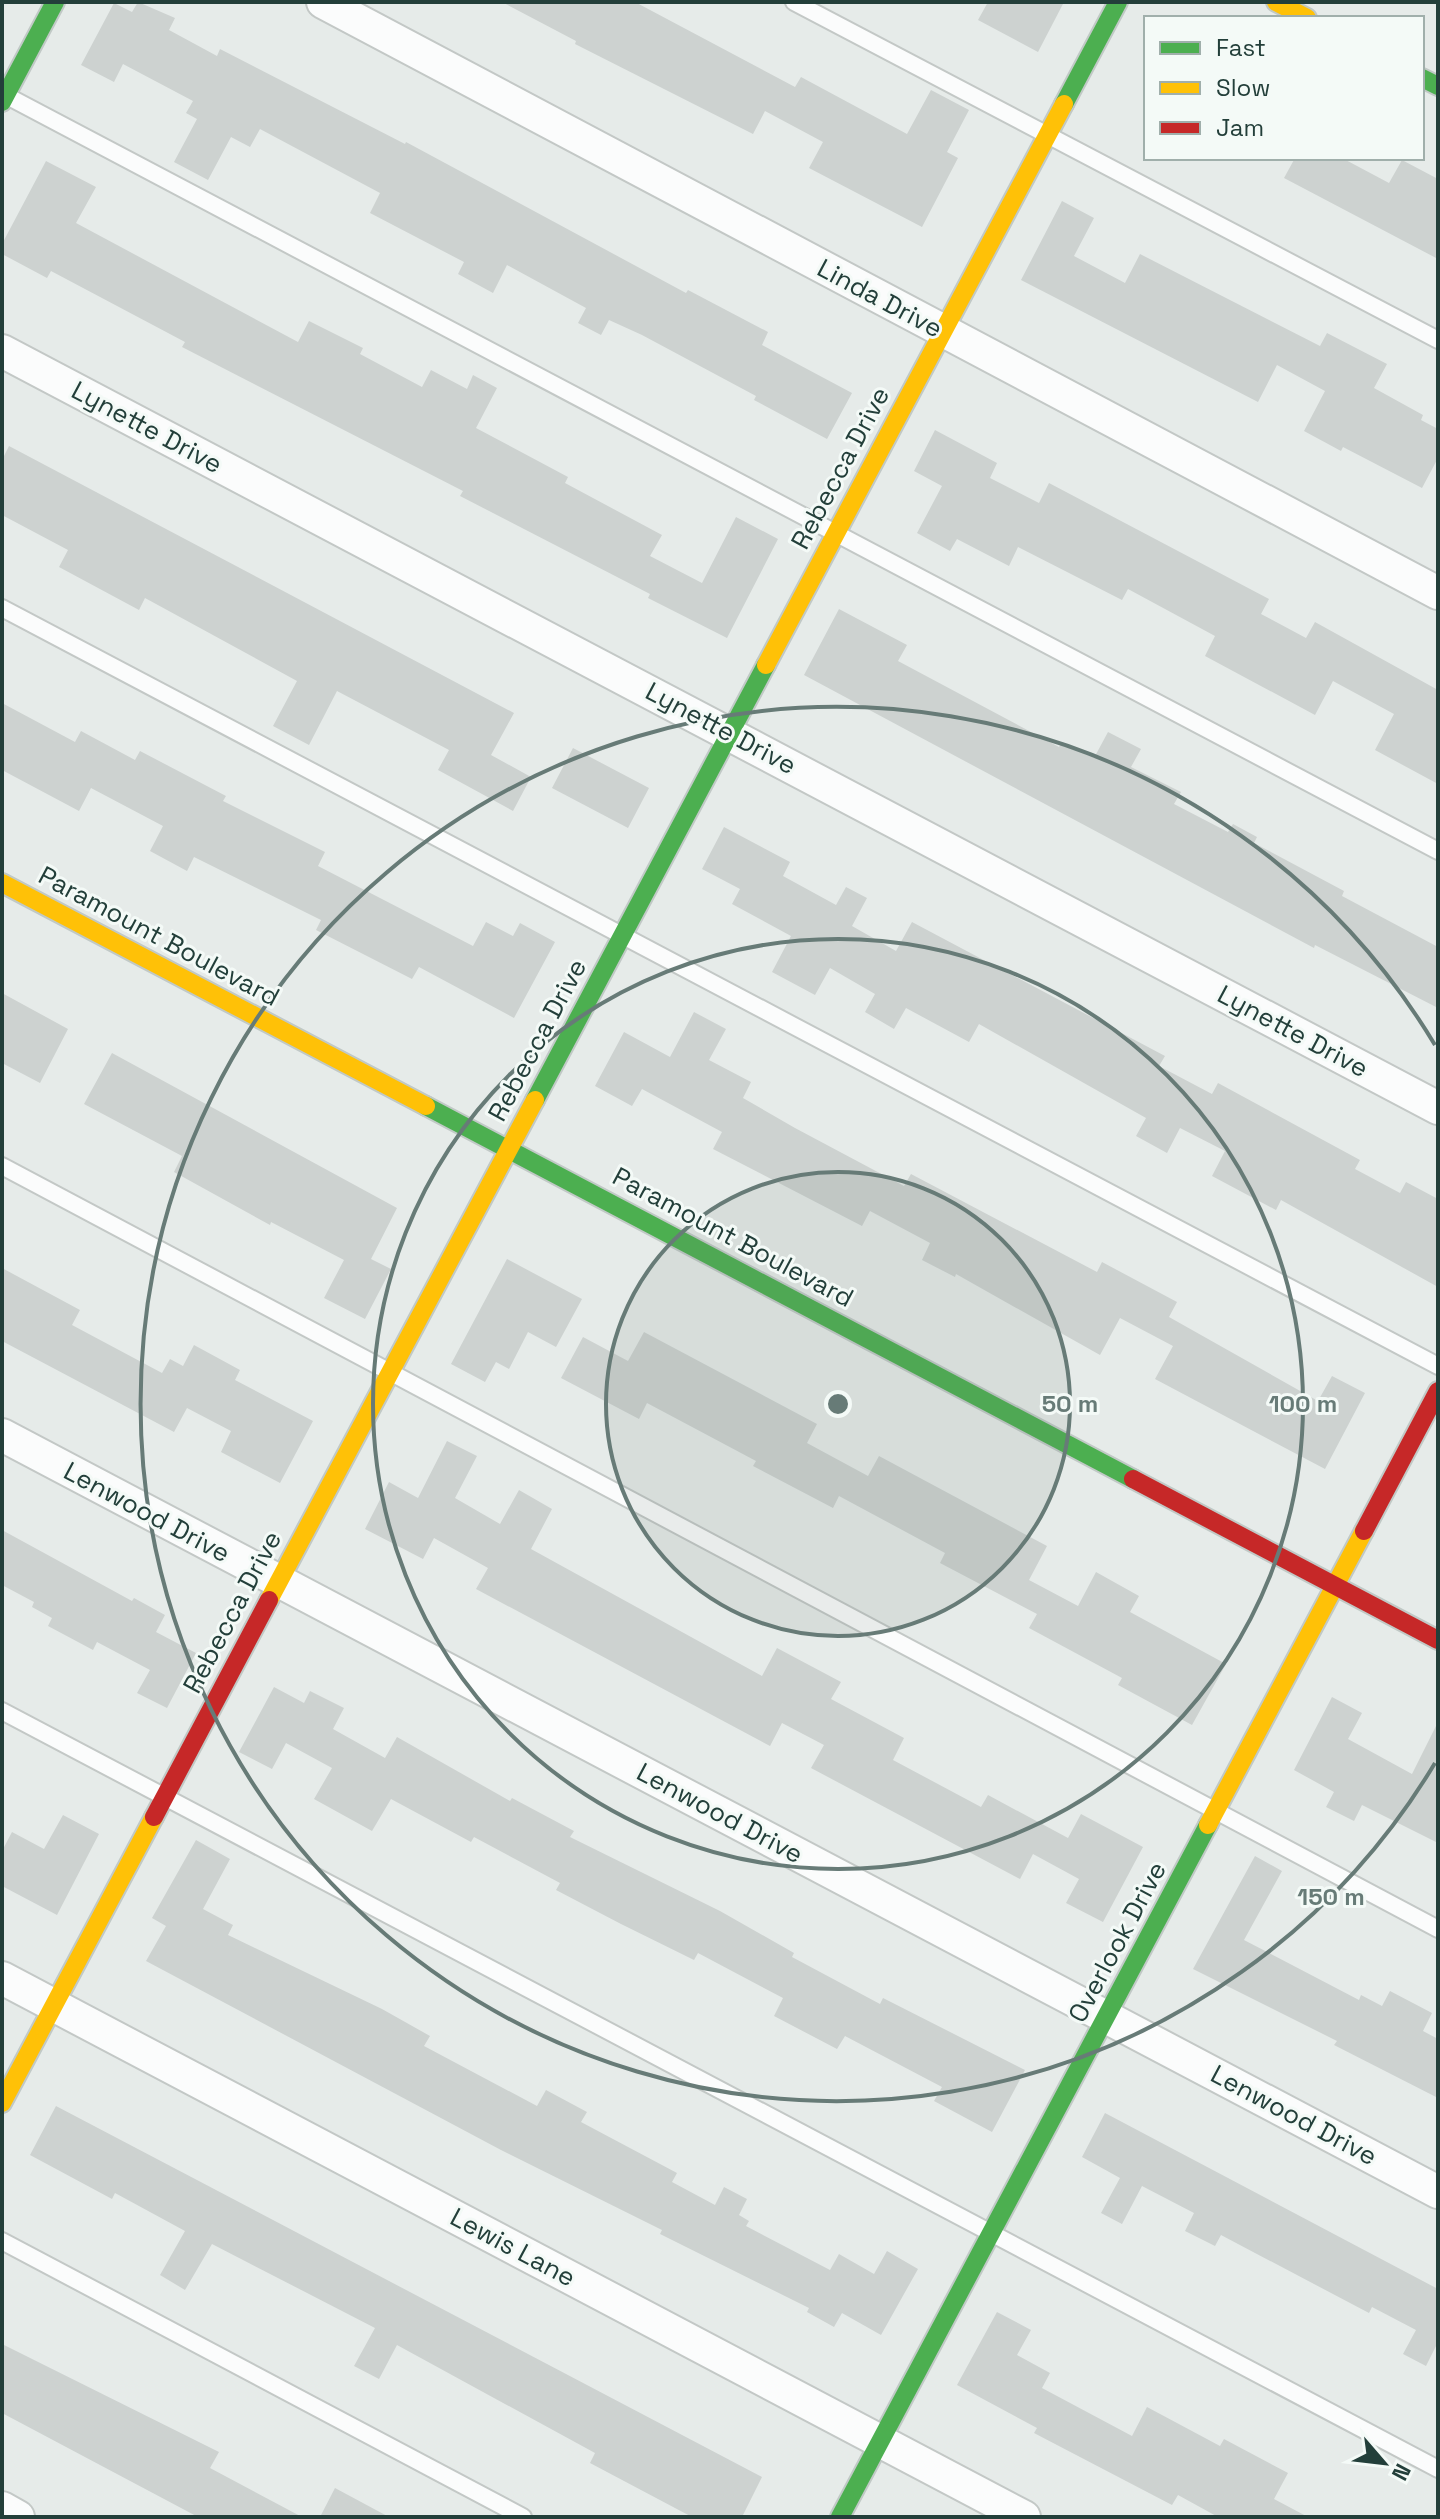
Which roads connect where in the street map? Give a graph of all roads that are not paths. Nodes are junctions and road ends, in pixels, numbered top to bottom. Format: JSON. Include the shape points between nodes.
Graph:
{"nodes":[{"id":1,"x":55,"y":2,"type":"edge"},
{"id":2,"x":323,"y":2,"type":"edge"},
{"id":3,"x":794,"y":2,"type":"edge"},
{"id":4,"x":1118,"y":2,"type":"edge"},
{"id":5,"x":1276,"y":2,"type":"edge"},
{"id":6,"x":1303,"y":16,"type":"edge"},
{"id":7,"x":3,"y":97,"type":"edge"},
{"id":8,"x":1047,"y":137,"type":"junction"},
{"id":9,"x":942,"y":331,"type":"junction"},
{"id":10,"x":1438,"y":340,"type":"edge"},
{"id":11,"x":2,"y":351,"type":"edge"},
{"id":12,"x":834,"y":534,"type":"junction"},
{"id":13,"x":1438,"y":593,"type":"edge"},
{"id":14,"x":2,"y":608,"type":"edge"},
{"id":15,"x":730,"y":733,"type":"junction"},
{"id":16,"x":1438,"y":851,"type":"edge"},
{"id":17,"x":2,"y":883,"type":"edge"},
{"id":18,"x":623,"y":933,"type":"junction"},
{"id":19,"x":1438,"y":1108,"type":"edge"},
{"id":20,"x":509,"y":1148,"type":"junction"},
{"id":21,"x":2,"y":1166,"type":"edge"},
{"id":22,"x":1438,"y":1366,"type":"edge"},
{"id":23,"x":389,"y":1373,"type":"junction"},
{"id":24,"x":1438,"y":1391,"type":"edge"},
{"id":25,"x":2,"y":1435,"type":"edge"},
{"id":26,"x":278,"y":1581,"type":"junction"},
{"id":27,"x":1336,"y":1585,"type":"junction"},
{"id":28,"x":1438,"y":1640,"type":"edge"},
{"id":29,"x":2,"y":1711,"type":"edge"},
{"id":30,"x":164,"y":1797,"type":"junction"},
{"id":31,"x":1216,"y":1811,"type":"junction"},
{"id":32,"x":1438,"y":1929,"type":"edge"},
{"id":33,"x":2,"y":1978,"type":"edge"},
{"id":34,"x":53,"y":2005,"type":"junction"},
{"id":35,"x":1108,"y":2016,"type":"junction"},
{"id":36,"x":2,"y":2103,"type":"edge"},
{"id":37,"x":1438,"y":2192,"type":"edge"},
{"id":38,"x":992,"y":2232,"type":"junction"},
{"id":39,"x":2,"y":2241,"type":"edge"},
{"id":40,"x":880,"y":2441,"type":"junction"},
{"id":41,"x":1438,"y":2469,"type":"edge"},
{"id":42,"x":2,"y":2508,"type":"edge"},
{"id":43,"x":18,"y":2517,"type":"edge"},
{"id":44,"x":523,"y":2517,"type":"edge"},
{"id":45,"x":840,"y":2517,"type":"edge"},
{"id":46,"x":1024,"y":2517,"type":"edge"}],
"edges":[{"from":1,"to":7,"type":"street"},
{"from":2,"to":9,"type":"street","name":"Linda Drive"},
{"from":3,"to":8,"type":"lane"},
{"from":4,"to":8,"type":"street","name":"Rebecca Drive"},
{"from":5,"to":6,"type":"street"},
{"from":7,"to":12,"type":"lane"},
{"from":8,"to":9,"type":"street","name":"Rebecca Drive"},
{"from":8,"to":10,"type":"lane"},
{"from":9,"to":12,"type":"street","name":"Rebecca Drive"},
{"from":9,"to":13,"type":"street","name":"Linda Drive"},
{"from":11,"to":15,"type":"street","name":"Lynette Drive"},
{"from":12,"to":15,"type":"street","name":"Rebecca Drive"},
{"from":12,"to":16,"type":"lane"},
{"from":14,"to":18,"type":"lane"},
{"from":15,"to":18,"type":"street","name":"Rebecca Drive"},
{"from":15,"to":19,"type":"street","name":"Lynette Drive"},
{"from":17,"to":20,"type":"street","name":"Paramount Boulevard"},
{"from":18,"to":20,"type":"street","name":"Rebecca Drive"},
{"from":18,"to":22,"type":"lane"},
{"from":20,"to":23,"type":"street","name":"Rebecca Drive"},
{"from":20,"to":27,"type":"street","name":"Paramount Boulevard"},
{"from":21,"to":23,"type":"lane"},
{"from":23,"to":26,"type":"street","name":"Rebecca Drive"},
{"from":23,"to":31,"type":"lane"},
{"from":24,"to":27,"type":"street","name":"Overlook Drive"},
{"from":25,"to":26,"type":"street","name":"Lenwood Drive"},
{"from":26,"to":30,"type":"street","name":"Rebecca Drive"},
{"from":26,"to":35,"type":"street","name":"Lenwood Drive"},
{"from":27,"to":28,"type":"street","name":"Paramount Boulevard"},
{"from":27,"to":31,"type":"street","name":"Overlook Drive"},
{"from":29,"to":30,"type":"lane"},
{"from":30,"to":34,"type":"street","name":"Rebecca Drive"},
{"from":30,"to":38,"type":"lane"},
{"from":31,"to":32,"type":"lane"},
{"from":31,"to":35,"type":"street","name":"Overlook Drive"},
{"from":33,"to":34,"type":"street","name":"Lewis Lane"},
{"from":34,"to":36,"type":"street","name":"Rebecca Drive"},
{"from":34,"to":40,"type":"street","name":"Lewis Lane"},
{"from":35,"to":37,"type":"street","name":"Lenwood Drive"},
{"from":35,"to":38,"type":"street","name":"Overlook Drive"},
{"from":38,"to":40,"type":"street","name":"Overlook Drive"},
{"from":38,"to":41,"type":"lane"},
{"from":39,"to":44,"type":"lane"},
{"from":40,"to":45,"type":"street","name":"Overlook Drive"},
{"from":40,"to":46,"type":"street","name":"Lewis Lane"},
{"from":42,"to":43,"type":"street"}]}
